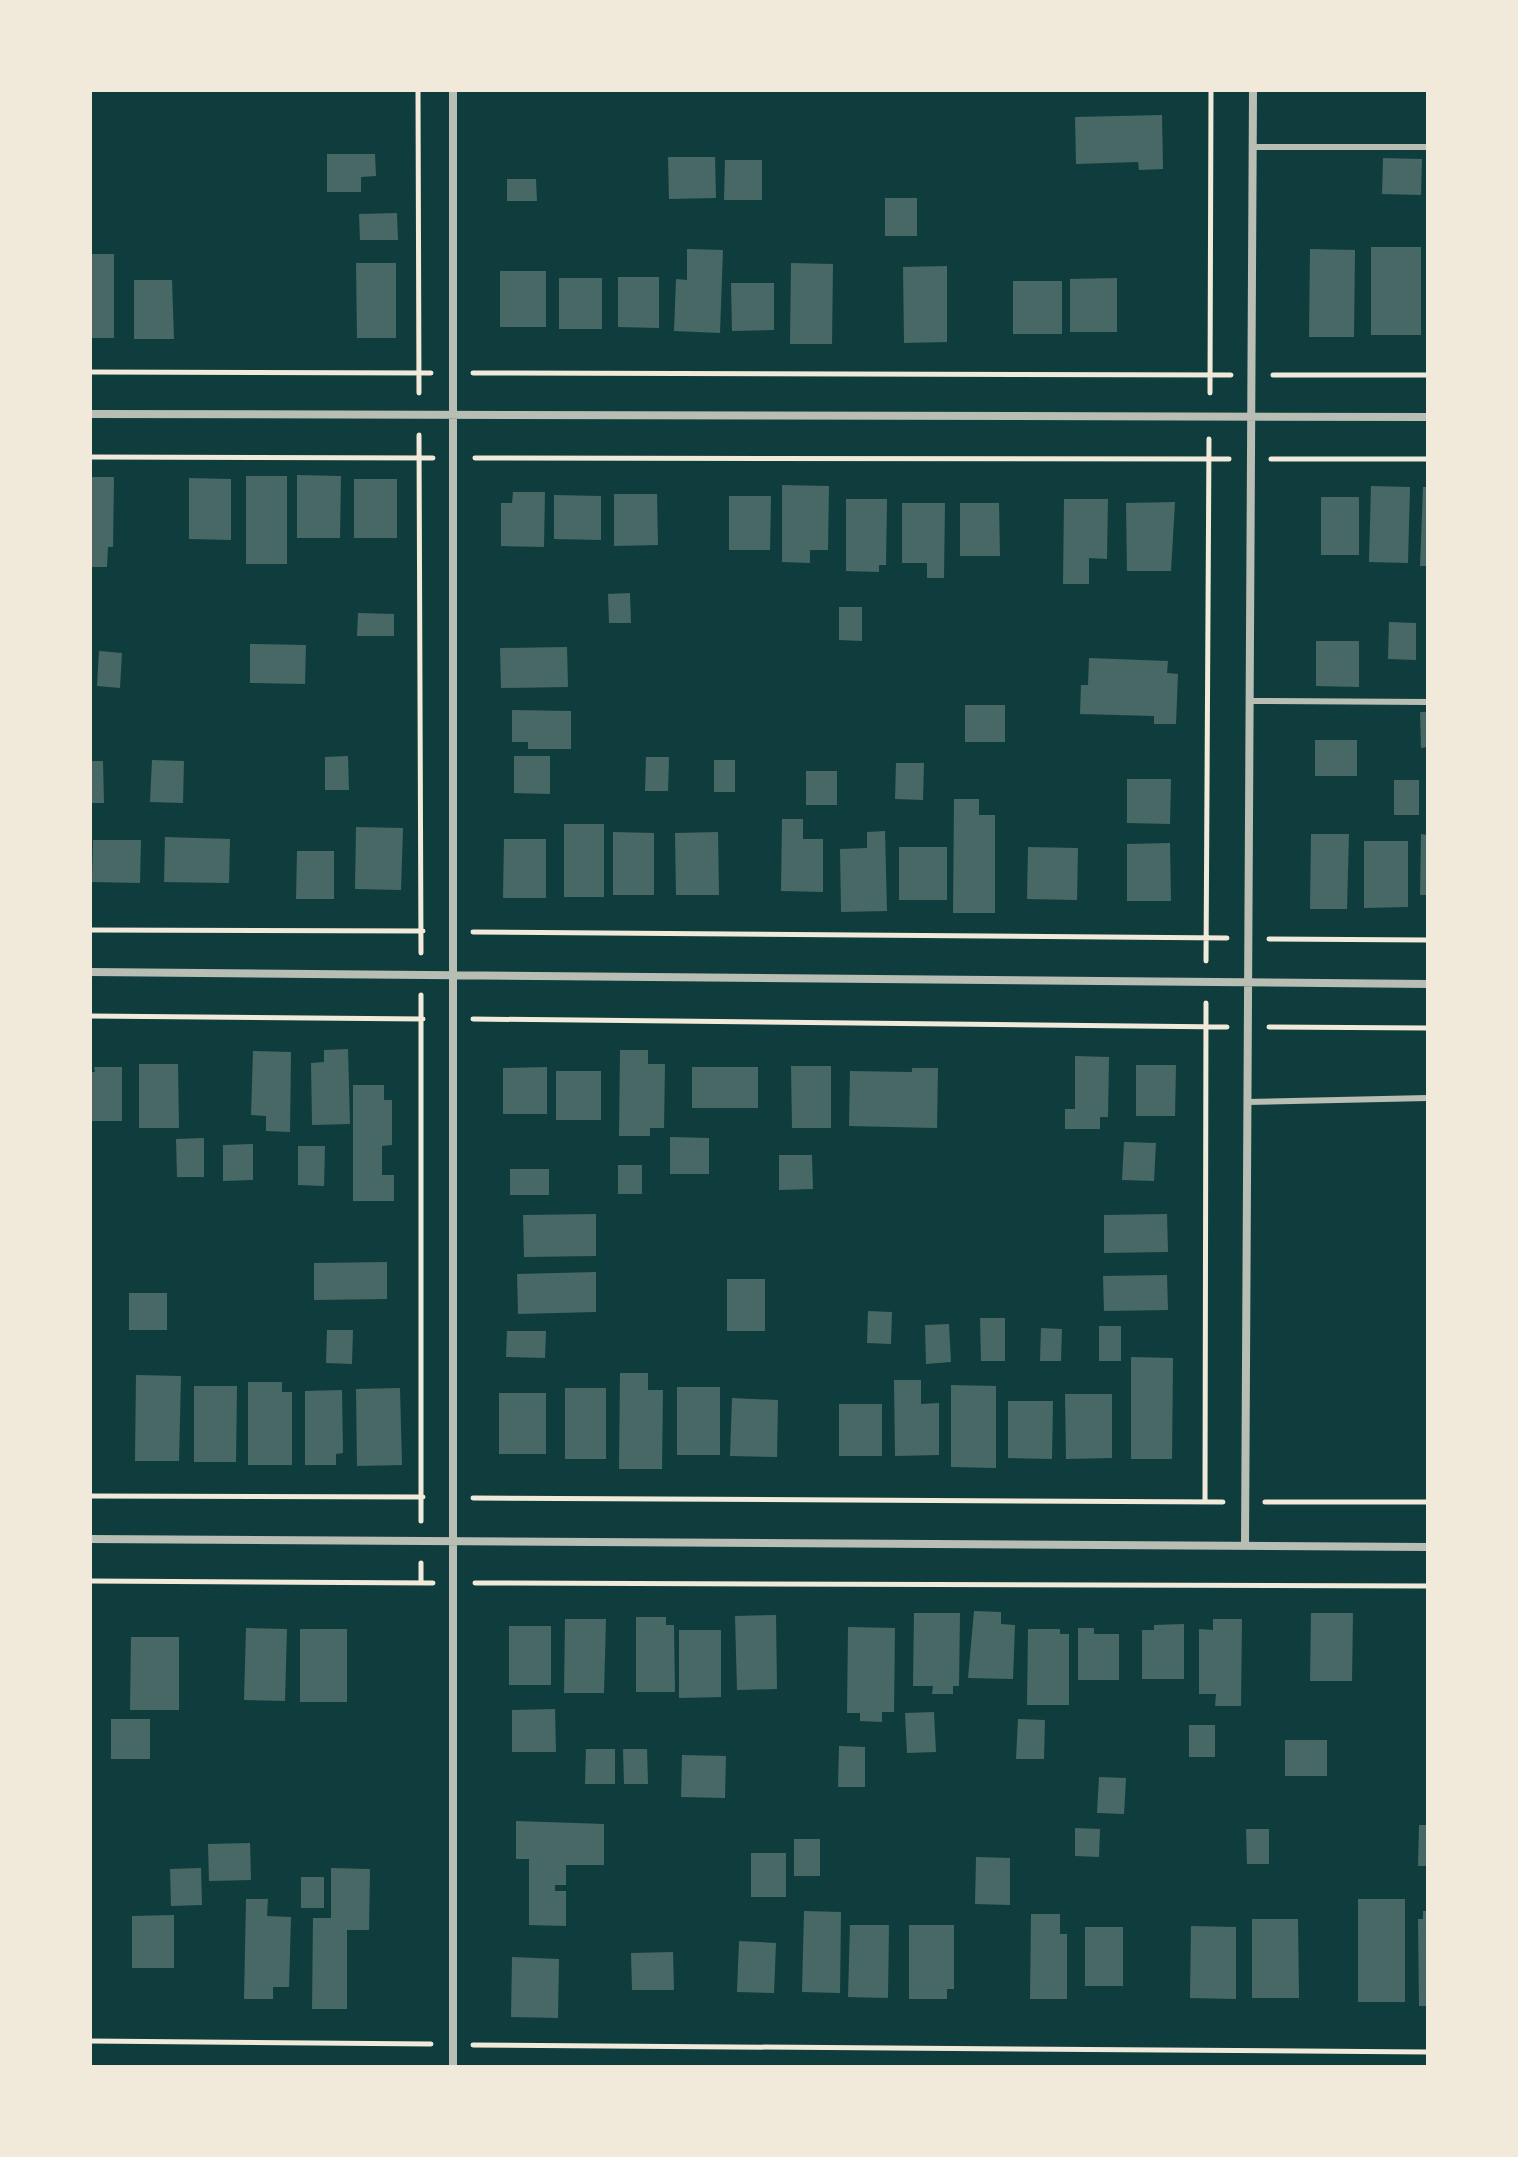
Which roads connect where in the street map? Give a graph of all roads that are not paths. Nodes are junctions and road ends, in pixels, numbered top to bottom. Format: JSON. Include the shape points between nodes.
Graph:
{"nodes":[{"id":1,"x":453,"y":90,"type":"edge"},
{"id":2,"x":1253,"y":90,"type":"edge"},
{"id":3,"x":1253,"y":147,"type":"junction"},
{"id":4,"x":1428,"y":147,"type":"edge"},
{"id":5,"x":90,"y":414,"type":"edge"},
{"id":6,"x":453,"y":417,"type":"junction"},
{"id":7,"x":1253,"y":417,"type":"junction"},
{"id":8,"x":1428,"y":417,"type":"edge"},
{"id":9,"x":1250,"y":701,"type":"junction"},
{"id":10,"x":1428,"y":702,"type":"edge"},
{"id":11,"x":90,"y":972,"type":"edge"},
{"id":12,"x":455,"y":976,"type":"junction"},
{"id":13,"x":1248,"y":983,"type":"junction"},
{"id":14,"x":1428,"y":984,"type":"edge"},
{"id":15,"x":1428,"y":1098,"type":"edge"},
{"id":16,"x":1247,"y":1102,"type":"junction"},
{"id":17,"x":90,"y":1539,"type":"edge"},
{"id":18,"x":455,"y":1540,"type":"junction"},
{"id":19,"x":1245,"y":1546,"type":"junction"},
{"id":20,"x":1428,"y":1547,"type":"edge"},
{"id":21,"x":453,"y":2067,"type":"edge"}],
"edges":[{"from":1,"to":6,"type":"street"},
{"from":2,"to":3,"type":"street"},
{"from":3,"to":4,"type":"lane"},
{"from":3,"to":7,"type":"street"},
{"from":5,"to":6,"type":"street"},
{"from":6,"to":7,"type":"street"},
{"from":6,"to":12,"type":"street"},
{"from":7,"to":8,"type":"street"},
{"from":7,"to":9,"type":"street"},
{"from":9,"to":10,"type":"lane"},
{"from":9,"to":13,"type":"street"},
{"from":11,"to":12,"type":"street"},
{"from":12,"to":13,"type":"street"},
{"from":12,"to":18,"type":"street"},
{"from":13,"to":14,"type":"street"},
{"from":13,"to":16,"type":"street"},
{"from":15,"to":16,"type":"lane"},
{"from":16,"to":19,"type":"street"},
{"from":17,"to":18,"type":"street"},
{"from":18,"to":19,"type":"street"},
{"from":18,"to":21,"type":"street"},
{"from":19,"to":20,"type":"street"}]}
